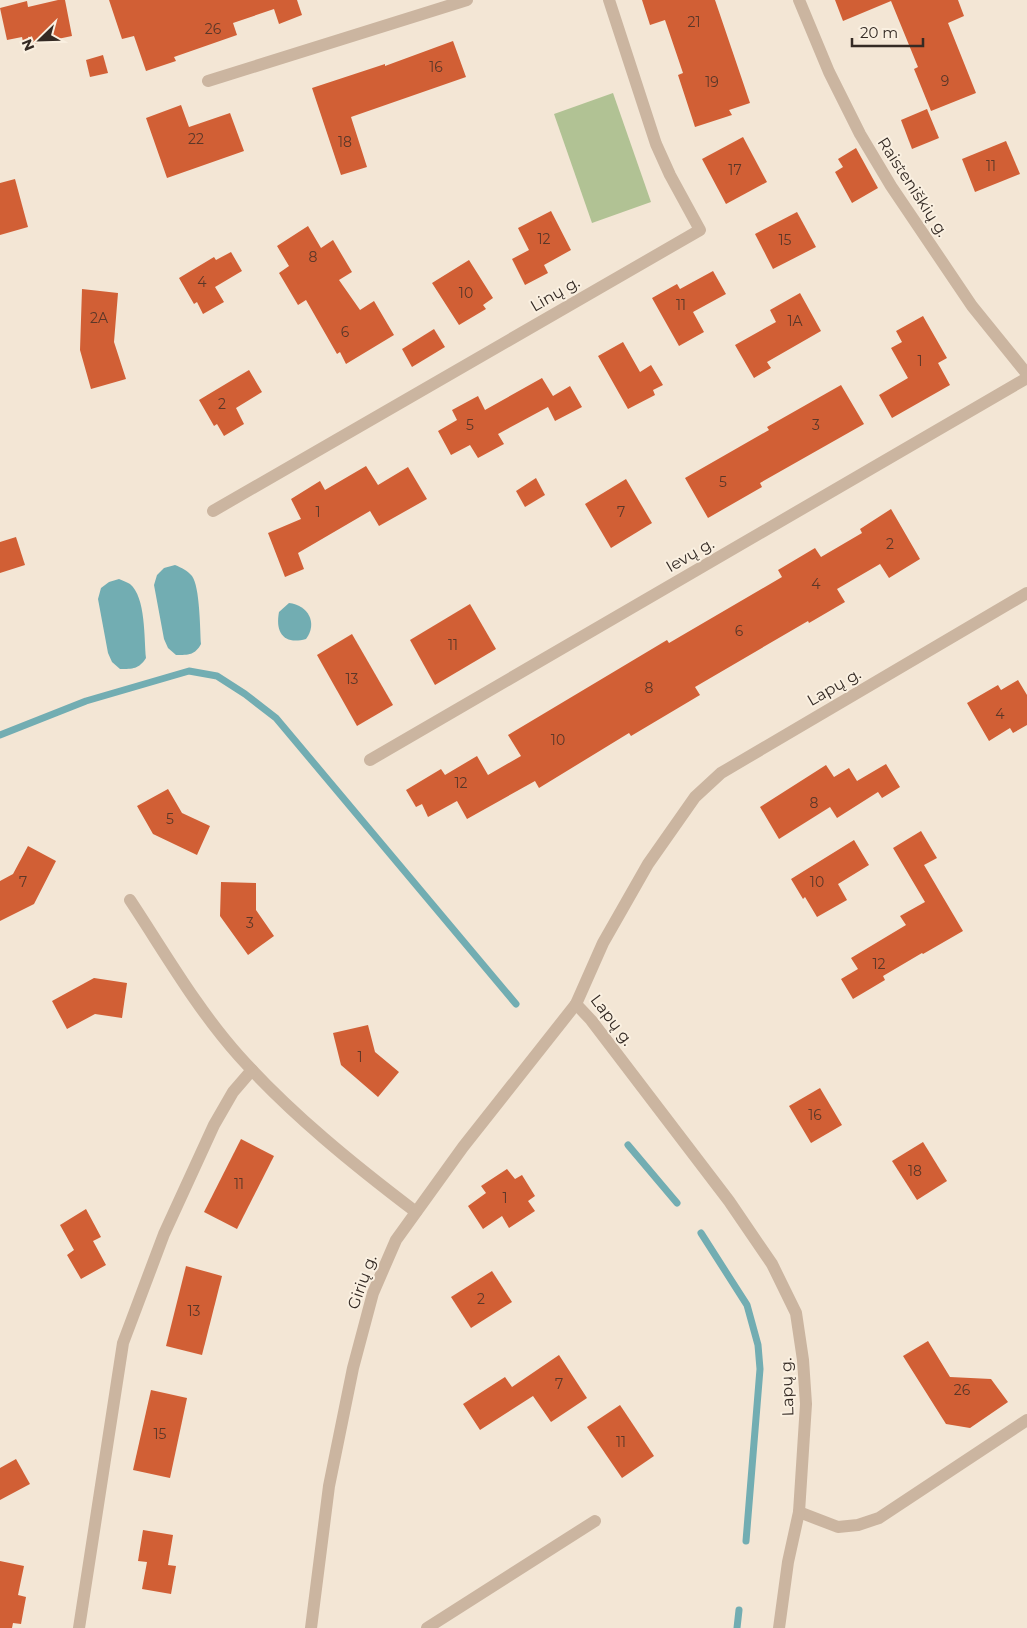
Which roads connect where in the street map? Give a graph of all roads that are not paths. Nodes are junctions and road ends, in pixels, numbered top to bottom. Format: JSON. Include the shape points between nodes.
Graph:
{"nodes":[{"id":1,"x":467,"y":0,"type":"edge"},
{"id":2,"x":609,"y":0,"type":"edge"},
{"id":3,"x":799,"y":0,"type":"edge"},
{"id":4,"x":208,"y":81,"type":"dead end"},
{"id":5,"x":1027,"y":374,"type":"edge"},
{"id":6,"x":1027,"y":378,"type":"edge"},
{"id":7,"x":213,"y":511,"type":"dead end"},
{"id":8,"x":1027,"y":593,"type":"edge"},
{"id":9,"x":370,"y":760,"type":"dead end"},
{"id":10,"x":130,"y":900,"type":"dead end"},
{"id":11,"x":576,"y":1004,"type":"junction"},
{"id":12,"x":252,"y":1070,"type":"junction"},
{"id":13,"x":416,"y":1212,"type":"junction"},
{"id":14,"x":1027,"y":1420,"type":"edge"},
{"id":15,"x":799,"y":1512,"type":"junction"},
{"id":16,"x":595,"y":1521,"type":"dead end"},
{"id":17,"x":79,"y":1628,"type":"edge"},
{"id":18,"x":311,"y":1628,"type":"edge"},
{"id":19,"x":427,"y":1628,"type":"edge"},
{"id":20,"x":779,"y":1628,"type":"edge"}],
"edges":[{"from":1,"to":4,"type":"street"},
{"from":2,"to":7,"type":"street","name":"Linų g.","via":[[656,144],[700,230]]},
{"from":3,"to":5,"type":"street","name":"Raisteniškių g.","via":[[829,72],[891,186],[972,306]]},
{"from":6,"to":9,"type":"street","name":"Ievų g."},
{"from":8,"to":11,"type":"street","name":"Lapų g.","via":[[721,773],[695,797],[648,864],[603,943]]},
{"from":10,"to":12,"type":"street","via":[[204,1012]]},
{"from":11,"to":13,"type":"street","name":"Girių g."},
{"from":11,"to":15,"type":"street","name":"Lapų g.","via":[[728,1201],[772,1264],[796,1313],[806,1404]]},
{"from":12,"to":13,"type":"street","via":[[312,1128]]},
{"from":12,"to":17,"type":"street","via":[[233,1092],[214,1125],[164,1234],[123,1343]]},
{"from":13,"to":18,"type":"street","name":"Girių g.","via":[[396,1240],[373,1293],[353,1368],[330,1486]]},
{"from":14,"to":15,"type":"street","via":[[879,1518],[838,1527]]},
{"from":15,"to":20,"type":"street","name":"Lapų g."},
{"from":16,"to":19,"type":"street"}]}
